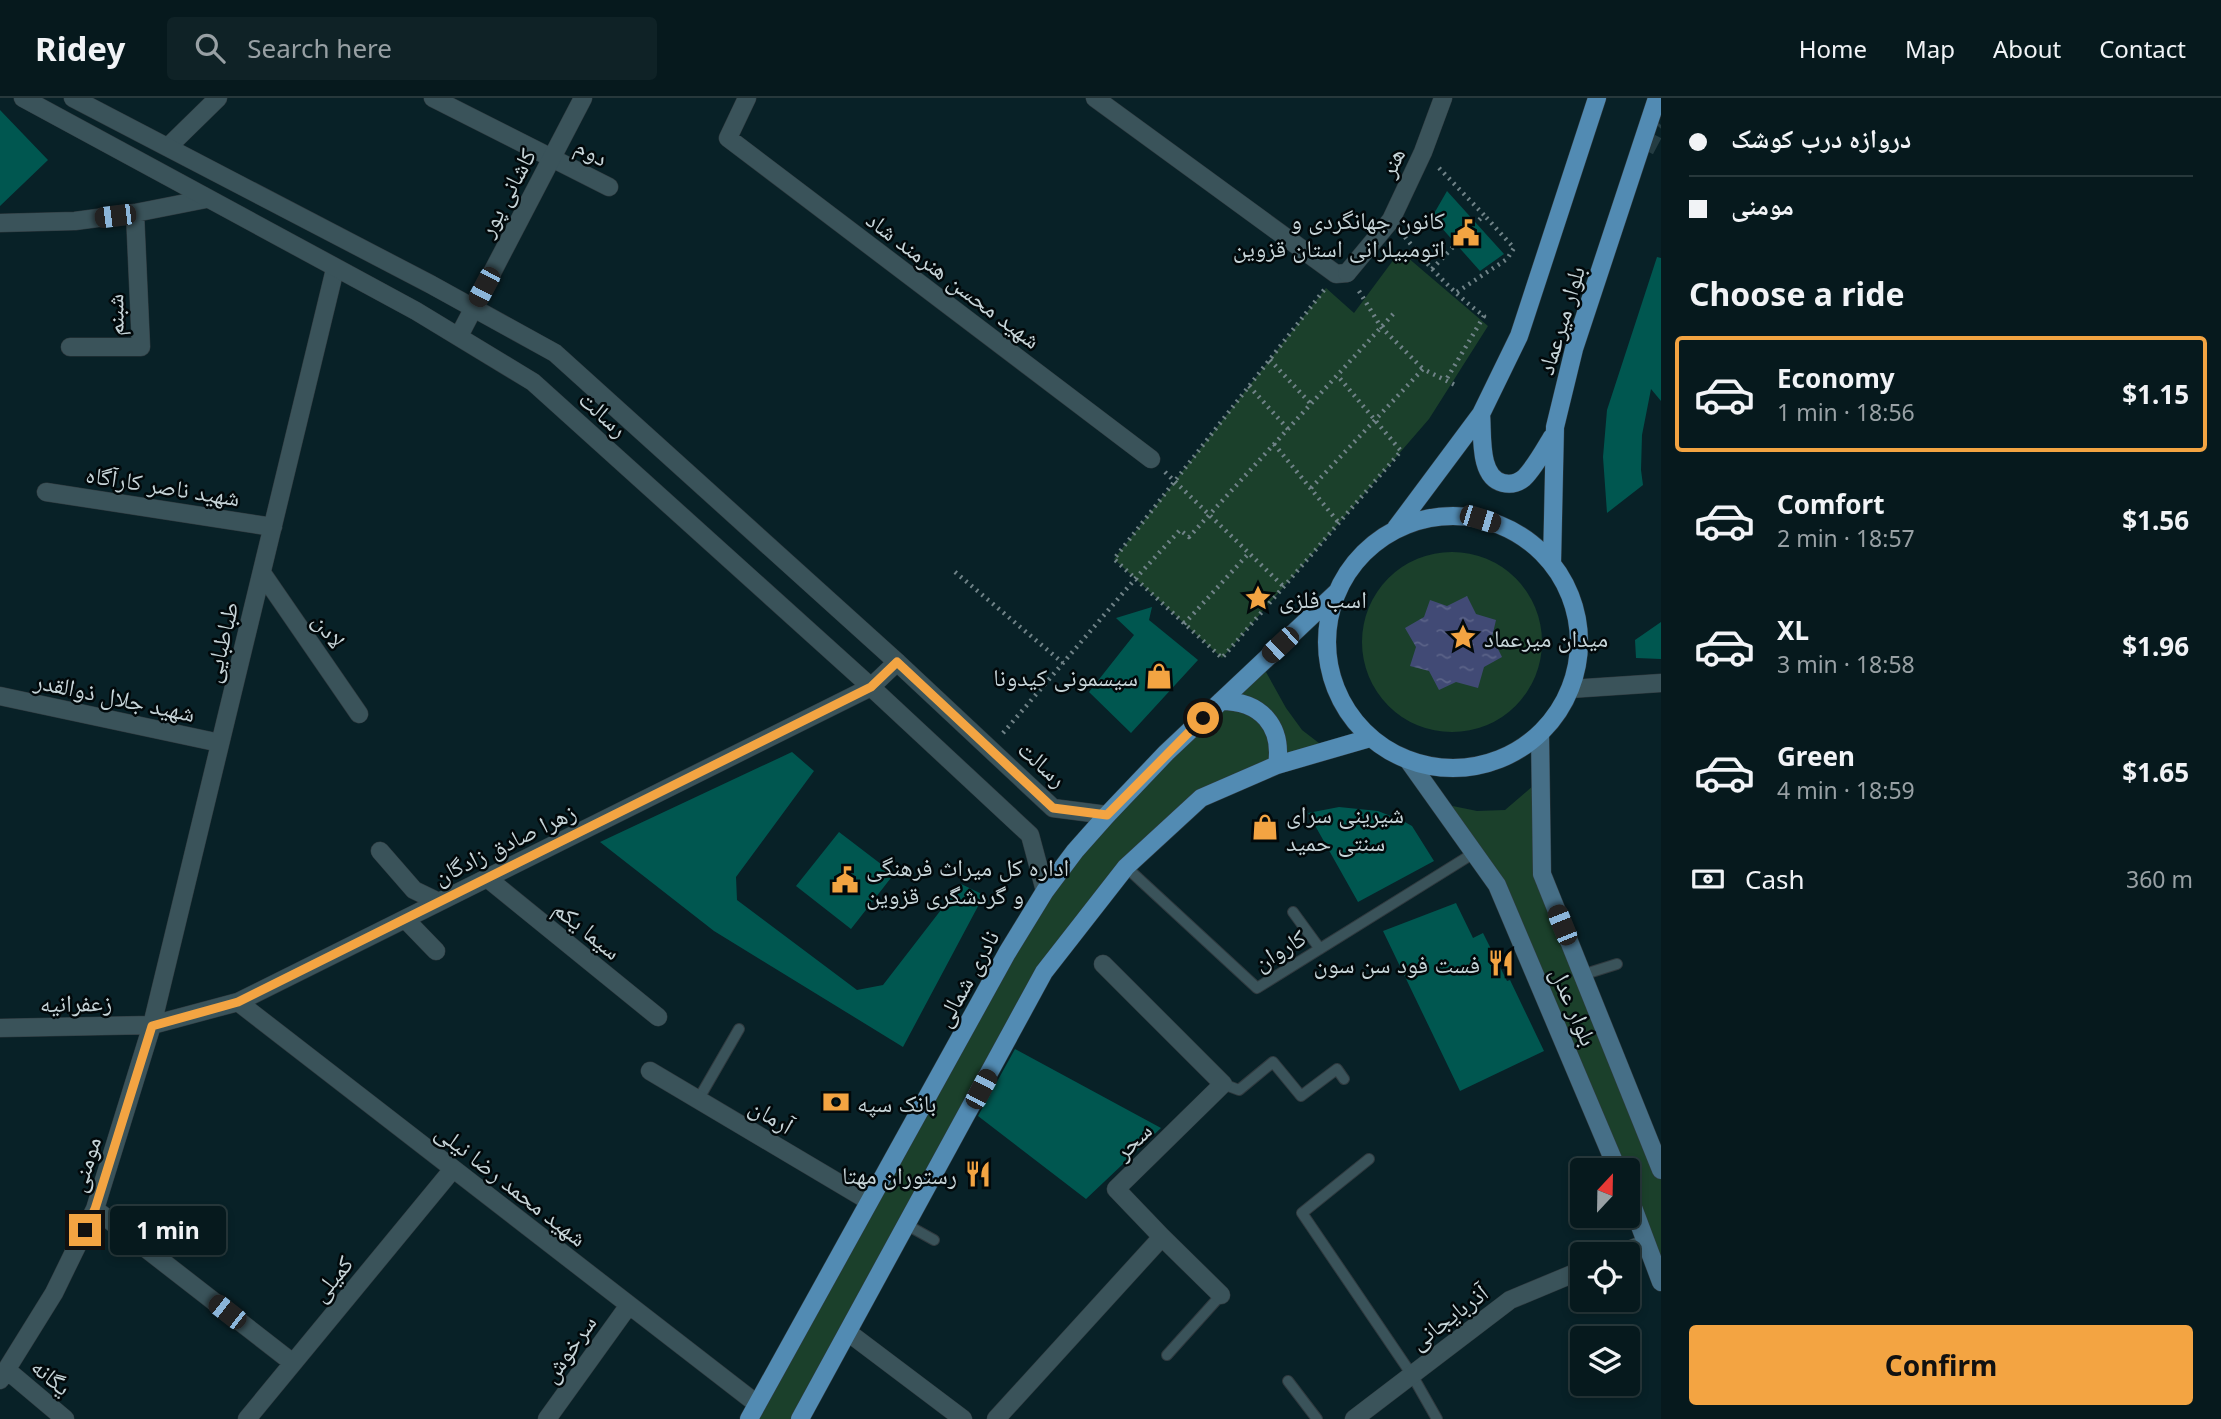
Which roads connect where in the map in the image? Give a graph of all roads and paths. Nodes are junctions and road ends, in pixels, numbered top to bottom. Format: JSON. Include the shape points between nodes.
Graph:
{"nodes":[{"id":1,"x":23,"y":98,"type":"edge"},
{"id":2,"x":73,"y":98,"type":"edge"},
{"id":3,"x":218,"y":98,"type":"edge"},
{"id":4,"x":433,"y":98,"type":"edge"},
{"id":5,"x":583,"y":98,"type":"edge"},
{"id":6,"x":747,"y":98,"type":"edge"},
{"id":7,"x":1095,"y":98,"type":"edge"},
{"id":8,"x":1443,"y":98,"type":"edge"},
{"id":9,"x":1597,"y":98,"type":"edge"},
{"id":10,"x":1657,"y":98,"type":"edge"},
{"id":11,"x":169,"y":146,"type":"junction"},
{"id":12,"x":1423,"y":152,"type":"junction"},
{"id":13,"x":552,"y":157,"type":"junction"},
{"id":14,"x":609,"y":187,"type":"dead end"},
{"id":15,"x":206,"y":199,"type":"junction"},
{"id":16,"x":135,"y":213,"type":"junction"},
{"id":17,"x":1484,"y":215,"type":"junction"},
{"id":18,"x":0,"y":223,"type":"edge"},
{"id":19,"x":1476,"y":223,"type":"dead end"},
{"id":20,"x":1407,"y":239,"type":"dead end"},
{"id":21,"x":1456,"y":244,"type":"dead end"},
{"id":22,"x":335,"y":269,"type":"junction"},
{"id":23,"x":1432,"y":269,"type":"junction"},
{"id":24,"x":1342,"y":274,"type":"junction"},
{"id":25,"x":1457,"y":292,"type":"junction"},
{"id":26,"x":472,"y":308,"type":"junction"},
{"id":27,"x":1396,"y":312,"type":"dead end"},
{"id":28,"x":1381,"y":327,"type":"junction"},
{"id":29,"x":459,"y":336,"type":"junction"},
{"id":30,"x":70,"y":347,"type":"dead end"},
{"id":31,"x":1270,"y":360,"type":"junction"},
{"id":32,"x":1423,"y":369,"type":"junction"},
{"id":33,"x":1337,"y":375,"type":"junction"},
{"id":34,"x":1446,"y":380,"type":"junction"},
{"id":35,"x":1249,"y":386,"type":"junction"},
{"id":36,"x":1457,"y":386,"type":"dead end"},
{"id":37,"x":1311,"y":404,"type":"junction"},
{"id":38,"x":1482,"y":414,"type":"junction"},
{"id":39,"x":1376,"y":421,"type":"junction"},
{"id":40,"x":1288,"y":429,"type":"junction"},
{"id":41,"x":1553,"y":435,"type":"junction"},
{"id":42,"x":1274,"y":444,"type":"junction"},
{"id":43,"x":1151,"y":460,"type":"joint"},
{"id":44,"x":1175,"y":481,"type":"junction"},
{"id":45,"x":1311,"y":488,"type":"junction"},
{"id":46,"x":46,"y":492,"type":"dead end"},
{"id":47,"x":1209,"y":515,"type":"junction"},
{"id":48,"x":1339,"y":523,"type":"junction"},
{"id":49,"x":273,"y":527,"type":"junction"},
{"id":50,"x":1395,"y":529,"type":"junction"},
{"id":51,"x":1249,"y":553,"type":"junction"},
{"id":52,"x":1552,"y":564,"type":"junction"},
{"id":53,"x":955,"y":572,"type":"dead end"},
{"id":54,"x":262,"y":573,"type":"junction"},
{"id":55,"x":1135,"y":579,"type":"junction"},
{"id":56,"x":1283,"y":586,"type":"junction"},
{"id":57,"x":1336,"y":592,"type":"junction"},
{"id":58,"x":1184,"y":624,"type":"junction"},
{"id":59,"x":897,"y":662,"type":"junction"},
{"id":60,"x":1063,"y":663,"type":"junction"},
{"id":61,"x":1661,"y":683,"type":"edge"},
{"id":62,"x":871,"y":687,"type":"junction"},
{"id":63,"x":1570,"y":689,"type":"junction"},
{"id":64,"x":0,"y":696,"type":"edge"},
{"id":65,"x":1221,"y":701,"type":"junction"},
{"id":66,"x":359,"y":714,"type":"dead end"},
{"id":67,"x":1540,"y":734,"type":"junction"},
{"id":68,"x":1370,"y":738,"type":"junction"},
{"id":69,"x":220,"y":743,"type":"junction"},
{"id":70,"x":990,"y":749,"type":"junction"},
{"id":71,"x":1408,"y":760,"type":"junction"},
{"id":72,"x":1277,"y":765,"type":"junction"},
{"id":73,"x":1107,"y":815,"type":"junction"},
{"id":74,"x":380,"y":851,"type":"dead end"},
{"id":75,"x":1474,"y":853,"type":"junction"},
{"id":76,"x":1126,"y":867,"type":"junction"},
{"id":77,"x":487,"y":878,"type":"junction"},
{"id":78,"x":1045,"y":891,"type":"junction"},
{"id":79,"x":439,"y":902,"type":"junction"},
{"id":80,"x":1293,"y":912,"type":"dead end"},
{"id":81,"x":405,"y":919,"type":"junction"},
{"id":82,"x":1320,"y":949,"type":"junction"},
{"id":83,"x":436,"y":951,"type":"dead end"},
{"id":84,"x":1102,"y":964,"type":"dead end"},
{"id":85,"x":1617,"y":964,"type":"dead end"},
{"id":86,"x":1582,"y":975,"type":"junction"},
{"id":87,"x":238,"y":1002,"type":"junction"},
{"id":88,"x":658,"y":1017,"type":"dead end"},
{"id":89,"x":152,"y":1026,"type":"junction"},
{"id":90,"x":0,"y":1028,"type":"edge"},
{"id":91,"x":739,"y":1029,"type":"dead end"},
{"id":92,"x":650,"y":1071,"type":"dead end"},
{"id":93,"x":1344,"y":1079,"type":"dead end"},
{"id":94,"x":1223,"y":1084,"type":"junction"},
{"id":95,"x":698,"y":1100,"type":"junction"},
{"id":96,"x":1612,"y":1158,"type":"edge"},
{"id":97,"x":1369,"y":1159,"type":"dead end"},
{"id":98,"x":453,"y":1168,"type":"junction"},
{"id":99,"x":1661,"y":1170,"type":"edge"},
{"id":100,"x":869,"y":1201,"type":"junction"},
{"id":101,"x":95,"y":1209,"type":"junction"},
{"id":102,"x":907,"y":1225,"type":"junction"},
{"id":103,"x":1640,"y":1227,"type":"edge"},
{"id":104,"x":1162,"y":1237,"type":"junction"},
{"id":105,"x":934,"y":1240,"type":"dead end"},
{"id":106,"x":1646,"y":1243,"type":"junction"},
{"id":107,"x":1640,"y":1245,"type":"edge"},
{"id":108,"x":1570,"y":1274,"type":"edge"},
{"id":109,"x":1661,"y":1282,"type":"edge"},
{"id":110,"x":1221,"y":1295,"type":"joint"},
{"id":111,"x":629,"y":1305,"type":"junction"},
{"id":112,"x":849,"y":1333,"type":"junction"},
{"id":113,"x":1167,"y":1355,"type":"dead end"},
{"id":114,"x":293,"y":1363,"type":"junction"},
{"id":115,"x":1412,"y":1375,"type":"junction"},
{"id":116,"x":4,"y":1376,"type":"edge"},
{"id":117,"x":1288,"y":1381,"type":"dead end"},
{"id":118,"x":753,"y":1411,"type":"edge"},
{"id":119,"x":65,"y":1419,"type":"edge"},
{"id":120,"x":247,"y":1419,"type":"edge"},
{"id":121,"x":547,"y":1419,"type":"edge"},
{"id":122,"x":800,"y":1419,"type":"edge"},
{"id":123,"x":963,"y":1419,"type":"edge"},
{"id":124,"x":996,"y":1419,"type":"edge"},
{"id":125,"x":1317,"y":1419,"type":"edge"},
{"id":126,"x":1354,"y":1419,"type":"edge"},
{"id":127,"x":1437,"y":1419,"type":"edge"}],
"edges":[{"from":1,"to":15,"type":"street","name":"رسالت"},
{"from":2,"to":11,"type":"street","name":"رسالت"},
{"from":3,"to":11,"type":"street"},
{"from":4,"to":13,"type":"street","name":"دوم"},
{"from":5,"to":13,"type":"street","name":"کاشانی پور"},
{"from":6,"to":43,"type":"street","name":"شهید محسن هنرمند شاد","via":[[728,138]]},
{"from":7,"to":24,"type":"street"},
{"from":8,"to":12,"type":"street","name":"هنر"},
{"from":9,"to":38,"type":"main road","name":"بلوار میرعماد","via":[[1519,336]]},
{"from":10,"to":41,"type":"main road","name":"بلوار میرعماد","via":[[1574,349]]},
{"from":11,"to":26,"type":"street","name":"رسالت"},
{"from":12,"to":17,"type":"path"},
{"from":12,"to":24,"type":"street","name":"هنر","via":[[1391,220]]},
{"from":13,"to":14,"type":"street","name":"دوم"},
{"from":13,"to":26,"type":"street","name":"کاشانی پور"},
{"from":15,"to":16,"type":"street"},
{"from":15,"to":22,"type":"street","name":"رسالت"},
{"from":16,"to":18,"type":"street","via":[[75,221]]},
{"from":16,"to":30,"type":"street","name":"شبنم","via":[[141,347]]},
{"from":17,"to":19,"type":"path"},
{"from":17,"to":25,"type":"path","via":[[1514,248],[1507,259]]},
{"from":20,"to":23,"type":"path"},
{"from":21,"to":23,"type":"path"},
{"from":22,"to":29,"type":"street","name":"رسالت"},
{"from":22,"to":49,"type":"street","name":"طباطبایی"},
{"from":23,"to":25,"type":"path"},
{"from":24,"to":28,"type":"path"},
{"from":24,"to":31,"type":"path"},
{"from":25,"to":34,"type":"path","via":[[1484,316]]},
{"from":26,"to":29,"type":"street","name":"کاشانی پور"},
{"from":26,"to":59,"type":"street","name":"رسالت","via":[[555,353]]},
{"from":27,"to":28,"type":"path"},
{"from":28,"to":32,"type":"path"},
{"from":28,"to":33,"type":"path"},
{"from":29,"to":62,"type":"street","name":"رسالت","via":[[533,382]]},
{"from":31,"to":35,"type":"path"},
{"from":31,"to":37,"type":"path"},
{"from":32,"to":34,"type":"path"},
{"from":32,"to":39,"type":"path"},
{"from":33,"to":37,"type":"path"},
{"from":33,"to":39,"type":"path"},
{"from":34,"to":36,"type":"path"},
{"from":35,"to":40,"type":"path"},
{"from":35,"to":44,"type":"path"},
{"from":37,"to":40,"type":"path"},
{"from":38,"to":41,"type":"main road","via":[[1484,455],[1489,473],[1499,482],[1512,485],[1525,477]]},
{"from":38,"to":50,"type":"main road","name":"بلوار میرعماد"},
{"from":39,"to":45,"type":"path"},
{"from":39,"to":48,"type":"path","via":[[1401,451]]},
{"from":40,"to":42,"type":"path"},
{"from":41,"to":52,"type":"main road","name":"بلوار میرعماد"},
{"from":42,"to":45,"type":"path"},
{"from":42,"to":47,"type":"path"},
{"from":43,"to":44,"type":"path"},
{"from":44,"to":47,"type":"path"},
{"from":44,"to":55,"type":"path","via":[[1114,559]]},
{"from":45,"to":48,"type":"path"},
{"from":46,"to":49,"type":"street","name":"شهید ناصر کارآگاه"},
{"from":47,"to":51,"type":"path"},
{"from":47,"to":55,"type":"path","via":[[1189,537],[1180,530]]},
{"from":48,"to":56,"type":"path"},
{"from":49,"to":54,"type":"street","name":"طباطبایی"},
{"from":50,"to":52,"type":"main road","via":[[1437,517],[1480,519],[1520,536]]},
{"from":50,"to":57,"type":"main road","via":[[1360,556]]},
{"from":51,"to":56,"type":"path"},
{"from":51,"to":58,"type":"path"},
{"from":52,"to":63,"type":"main road","via":[[1578,624],[1578,657]]},
{"from":53,"to":60,"type":"path"},
{"from":54,"to":66,"type":"street","name":"لادن"},
{"from":54,"to":69,"type":"street","name":"طباطبایی"},
{"from":55,"to":58,"type":"path"},
{"from":55,"to":60,"type":"path"},
{"from":56,"to":58,"type":"path","via":[[1222,658]]},
{"from":57,"to":65,"type":"main road","name":"نادری شمالی"},
{"from":57,"to":68,"type":"main road","via":[[1326,630],[1329,670],[1344,707]]},
{"from":59,"to":62,"type":"street","name":"زهرا صادق زادگان"},
{"from":59,"to":70,"type":"street","name":"رسالت"},
{"from":60,"to":70,"type":"path"},
{"from":61,"to":63,"type":"street"},
{"from":62,"to":77,"type":"street","name":"زهرا صادق زادگان"},
{"from":62,"to":78,"type":"street","name":"رسالت","via":[[1030,835]]},
{"from":63,"to":67,"type":"main road"},
{"from":64,"to":69,"type":"street","name":"شهید جلال ذوالقدر"},
{"from":65,"to":72,"type":"main road","via":[[1246,704],[1266,718],[1278,741]]},
{"from":65,"to":73,"type":"main road","name":"نادری شمالی"},
{"from":67,"to":71,"type":"main road","via":[[1500,760],[1478,766],[1454,769]]},
{"from":67,"to":86,"type":"main road","name":"بلوار عدل","via":[[1542,874]]},
{"from":68,"to":71,"type":"main road"},
{"from":68,"to":72,"type":"main road"},
{"from":69,"to":89,"type":"street","name":"طباطبایی"},
{"from":70,"to":73,"type":"street","name":"رسالت","via":[[1053,808]]},
{"from":71,"to":75,"type":"main road","name":"بلوار عدل"},
{"from":72,"to":76,"type":"main road","via":[[1201,798]]},
{"from":73,"to":78,"type":"main road","name":"نادری شمالی"},
{"from":74,"to":79,"type":"street","via":[[414,890]]},
{"from":75,"to":82,"type":"lane","name":"کاروان"},
{"from":75,"to":96,"type":"main road","name":"بلوار عدل","via":[[1497,885]]},
{"from":76,"to":82,"type":"lane","name":"کاروان","via":[[1257,988]]},
{"from":76,"to":102,"type":"main road","via":[[1044,972]]},
{"from":77,"to":79,"type":"street","name":"زهرا صادق زادگان"},
{"from":77,"to":88,"type":"street","name":"سیما یکم"},
{"from":78,"to":100,"type":"main road","name":"نادری شمالی"},
{"from":79,"to":81,"type":"street","name":"زهرا صادق زادگان"},
{"from":80,"to":82,"type":"lane"},
{"from":81,"to":83,"type":"street"},
{"from":81,"to":87,"type":"street","name":"زهرا صادق زادگان"},
{"from":84,"to":94,"type":"street"},
{"from":85,"to":86,"type":"lane"},
{"from":86,"to":99,"type":"main road","name":"بلوار عدل"},
{"from":87,"to":89,"type":"street","name":"زهرا صادق زادگان"},
{"from":87,"to":98,"type":"street","name":"شهید محمد رضا نیلی"},
{"from":89,"to":90,"type":"street","name":"زعفرانیه"},
{"from":89,"to":101,"type":"street","name":"مومنی"},
{"from":91,"to":95,"type":"lane"},
{"from":92,"to":95,"type":"street","name":"آرمان"},
{"from":93,"to":94,"type":"lane","via":[[1337,1069],[1301,1097],[1273,1062],[1239,1090]]},
{"from":94,"to":104,"type":"street","name":"سحر","via":[[1116,1189]]},
{"from":95,"to":100,"type":"street","name":"آرمان"},
{"from":97,"to":115,"type":"lane","via":[[1302,1213]]},
{"from":98,"to":111,"type":"street","name":"شهید محمد رضا نیلی"},
{"from":98,"to":114,"type":"street","name":"کمیلی"},
{"from":100,"to":118,"type":"main road","name":"نادری شمالی"},
{"from":101,"to":114,"type":"street"},
{"from":101,"to":116,"type":"street","name":"مومنی","via":[[54,1293]]},
{"from":102,"to":105,"type":"lane"},
{"from":102,"to":112,"type":"main road"},
{"from":103,"to":106,"type":"main road"},
{"from":104,"to":110,"type":"street"},
{"from":104,"to":124,"type":"street"},
{"from":106,"to":107,"type":"street"},
{"from":106,"to":109,"type":"main road"},
{"from":108,"to":115,"type":"street","name":"آذربایجانی","via":[[1510,1300]]},
{"from":110,"to":113,"type":"lane"},
{"from":111,"to":118,"type":"street","name":"شهید محمد رضا نیلی"},
{"from":111,"to":121,"type":"street","name":"سرخوش"},
{"from":112,"to":122,"type":"main road"},
{"from":112,"to":123,"type":"street"},
{"from":114,"to":120,"type":"street","name":"کمیلی"},
{"from":115,"to":126,"type":"street","name":"آذربایجانی"},
{"from":115,"to":127,"type":"lane"},
{"from":116,"to":119,"type":"street","name":"یگانه"},
{"from":117,"to":125,"type":"lane"}]}
